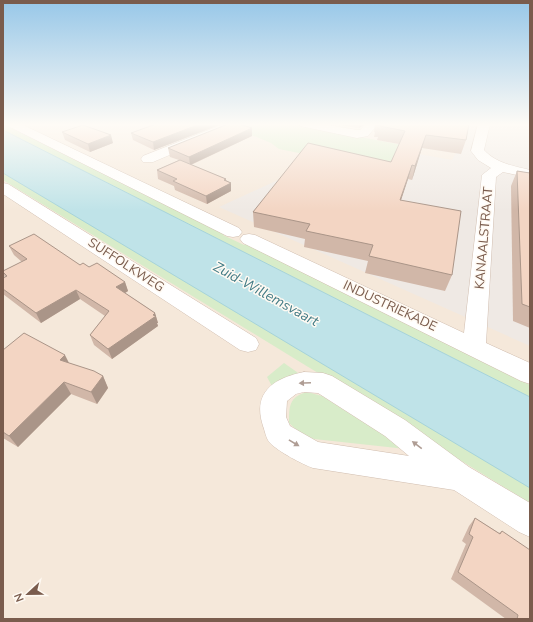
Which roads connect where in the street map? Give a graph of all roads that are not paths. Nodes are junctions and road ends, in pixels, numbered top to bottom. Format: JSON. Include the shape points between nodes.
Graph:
{"nodes":[{"id":1,"x":72,"y":153,"type":"edge"},
{"id":2,"x":163,"y":153,"type":"edge"},
{"id":3,"x":479,"y":153,"type":"edge"},
{"id":4,"x":148,"y":159,"type":"dead end"},
{"id":5,"x":500,"y":168,"type":"junction"},
{"id":6,"x":530,"y":174,"type":"edge"},
{"id":7,"x":3,"y":187,"type":"edge"},
{"id":8,"x":248,"y":344,"type":"dead end"},
{"id":9,"x":474,"y":347,"type":"junction"},
{"id":10,"x":530,"y":374,"type":"edge"},
{"id":11,"x":459,"y":477,"type":"junction"},
{"id":12,"x":530,"y":521,"type":"edge"}],
"edges":[{"from":1,"to":9,"type":"street","name":"INDUSTRIEKADE"},
{"from":2,"to":4,"type":"street"},
{"from":3,"to":5,"type":"street"},
{"from":5,"to":6,"type":"street"},
{"from":5,"to":9,"type":"street","name":"KANAALSTRAAT","via":[[489,175]]},
{"from":7,"to":8,"type":"street","name":"SUFFOLKWEG"},
{"from":9,"to":10,"type":"street","name":"INDUSTRIEKADE"},
{"from":11,"to":11,"type":"street","one_way":true,"via":[[395,428],[323,383],[304,382],[290,385],[279,392],[274,400],[273,417],[279,434],[313,455]]},
{"from":11,"to":12,"type":"street"}]}
